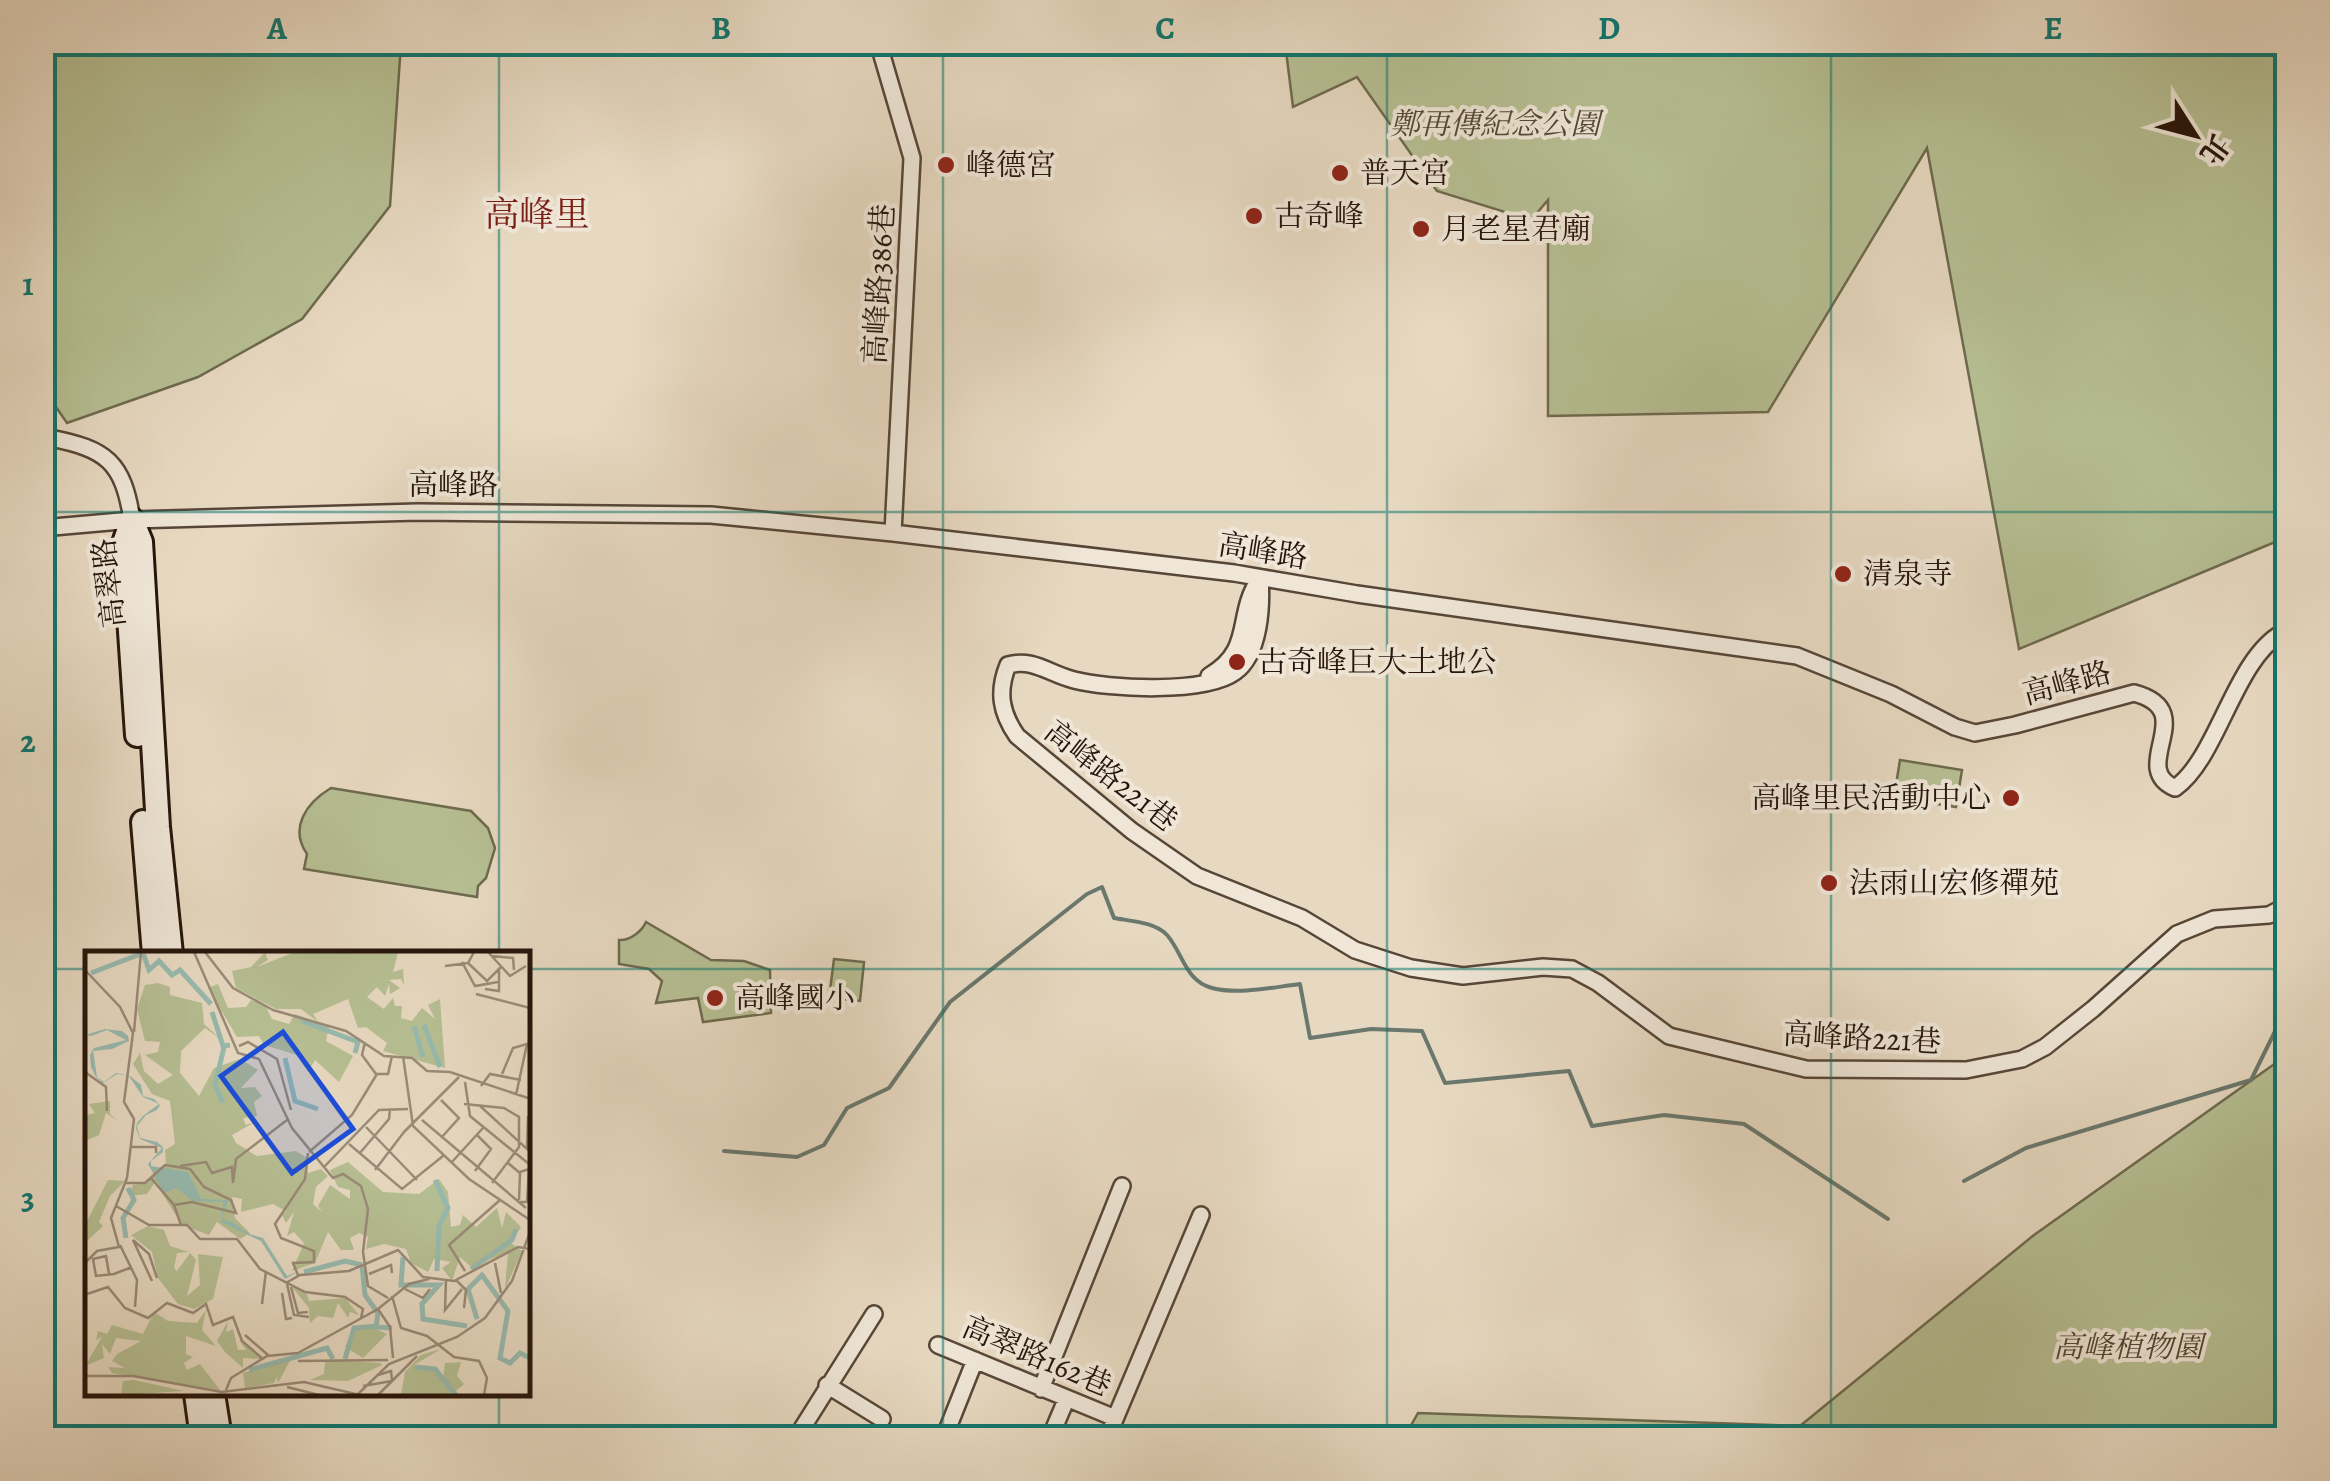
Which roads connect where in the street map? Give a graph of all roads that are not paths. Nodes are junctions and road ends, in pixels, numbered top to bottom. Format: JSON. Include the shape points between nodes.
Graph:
{"nodes":[{"id":1,"x":882,"y":42,"type":"edge"},
{"id":2,"x":42,"y":424,"type":"edge"},
{"id":3,"x":132,"y":520,"type":"junction"},
{"id":4,"x":42,"y":528,"type":"edge"},
{"id":5,"x":894,"y":532,"type":"junction"},
{"id":6,"x":1260,"y":578,"type":"junction"},
{"id":7,"x":2288,"y":636,"type":"edge"},
{"id":8,"x":2288,"y":906,"type":"edge"},
{"id":9,"x":154,"y":951,"type":"edge"},
{"id":10,"x":170,"y":951,"type":"edge"},
{"id":11,"x":1122,"y":1186,"type":"dead end"},
{"id":12,"x":1201,"y":1214,"type":"dead end"},
{"id":13,"x":874,"y":1314,"type":"dead end"},
{"id":14,"x":938,"y":1344,"type":"dead end"},
{"id":15,"x":975,"y":1360,"type":"junction"},
{"id":16,"x":828,"y":1385,"type":"junction"},
{"id":17,"x":1041,"y":1388,"type":"junction"},
{"id":18,"x":196,"y":1396,"type":"edge"},
{"id":19,"x":214,"y":1396,"type":"edge"},
{"id":20,"x":1066,"y":1400,"type":"junction"},
{"id":21,"x":1116,"y":1418,"type":"junction"},
{"id":22,"x":882,"y":1419,"type":"dead end"},
{"id":23,"x":202,"y":1438,"type":"edge"},
{"id":24,"x":220,"y":1438,"type":"edge"},
{"id":25,"x":796,"y":1438,"type":"edge"},
{"id":26,"x":944,"y":1438,"type":"edge"},
{"id":27,"x":1050,"y":1438,"type":"edge"},
{"id":28,"x":1108,"y":1438,"type":"edge"}],
"edges":[{"from":1,"to":5,"type":"street","name":"高峰路386巷","via":[[912,158]]},
{"from":2,"to":3,"type":"street","via":[[50,438],[88,445],[114,466],[127,487]]},
{"from":3,"to":4,"type":"street","name":"高峰路"},
{"from":3,"to":5,"type":"street","name":"高峰路","via":[[645,514]]},
{"from":3,"to":9,"type":"street","name":"高翠路","via":[[124,544]]},
{"from":3,"to":10,"type":"street","name":"高翠路","via":[[140,542]]},
{"from":5,"to":6,"type":"street","name":"高峰路"},
{"from":6,"to":7,"type":"street","name":"高峰路","via":[[1797,656],[1975,733],[2134,693],[2150,697],[2164,715],[2158,772],[2175,788],[2197,763],[2259,656],[2274,638]]},
{"from":6,"to":8,"type":"street","name":"高峰路221巷","via":[[1248,595],[1238,651],[1194,684],[1154,689],[1074,680],[1023,661],[1008,665],[1002,680],[1006,720],[1118,820],[1197,876],[1302,918],[1355,950],[1410,968],[1463,976],[1572,969],[1669,1036],[1806,1069],[1966,1070],[2022,1059],[2044,1047],[2177,934]]},
{"from":11,"to":17,"type":"street"},
{"from":12,"to":21,"type":"street"},
{"from":13,"to":16,"type":"street"},
{"from":14,"to":15,"type":"street","name":"高翠路162巷"},
{"from":15,"to":17,"type":"street","name":"高翠路162巷"},
{"from":15,"to":26,"type":"street"},
{"from":16,"to":22,"type":"street"},
{"from":16,"to":25,"type":"street"},
{"from":17,"to":20,"type":"street","name":"高翠路162巷"},
{"from":18,"to":23,"type":"street"},
{"from":19,"to":24,"type":"street"},
{"from":20,"to":21,"type":"street","name":"高翠路162巷"},
{"from":20,"to":27,"type":"street"},
{"from":21,"to":28,"type":"street"}]}
